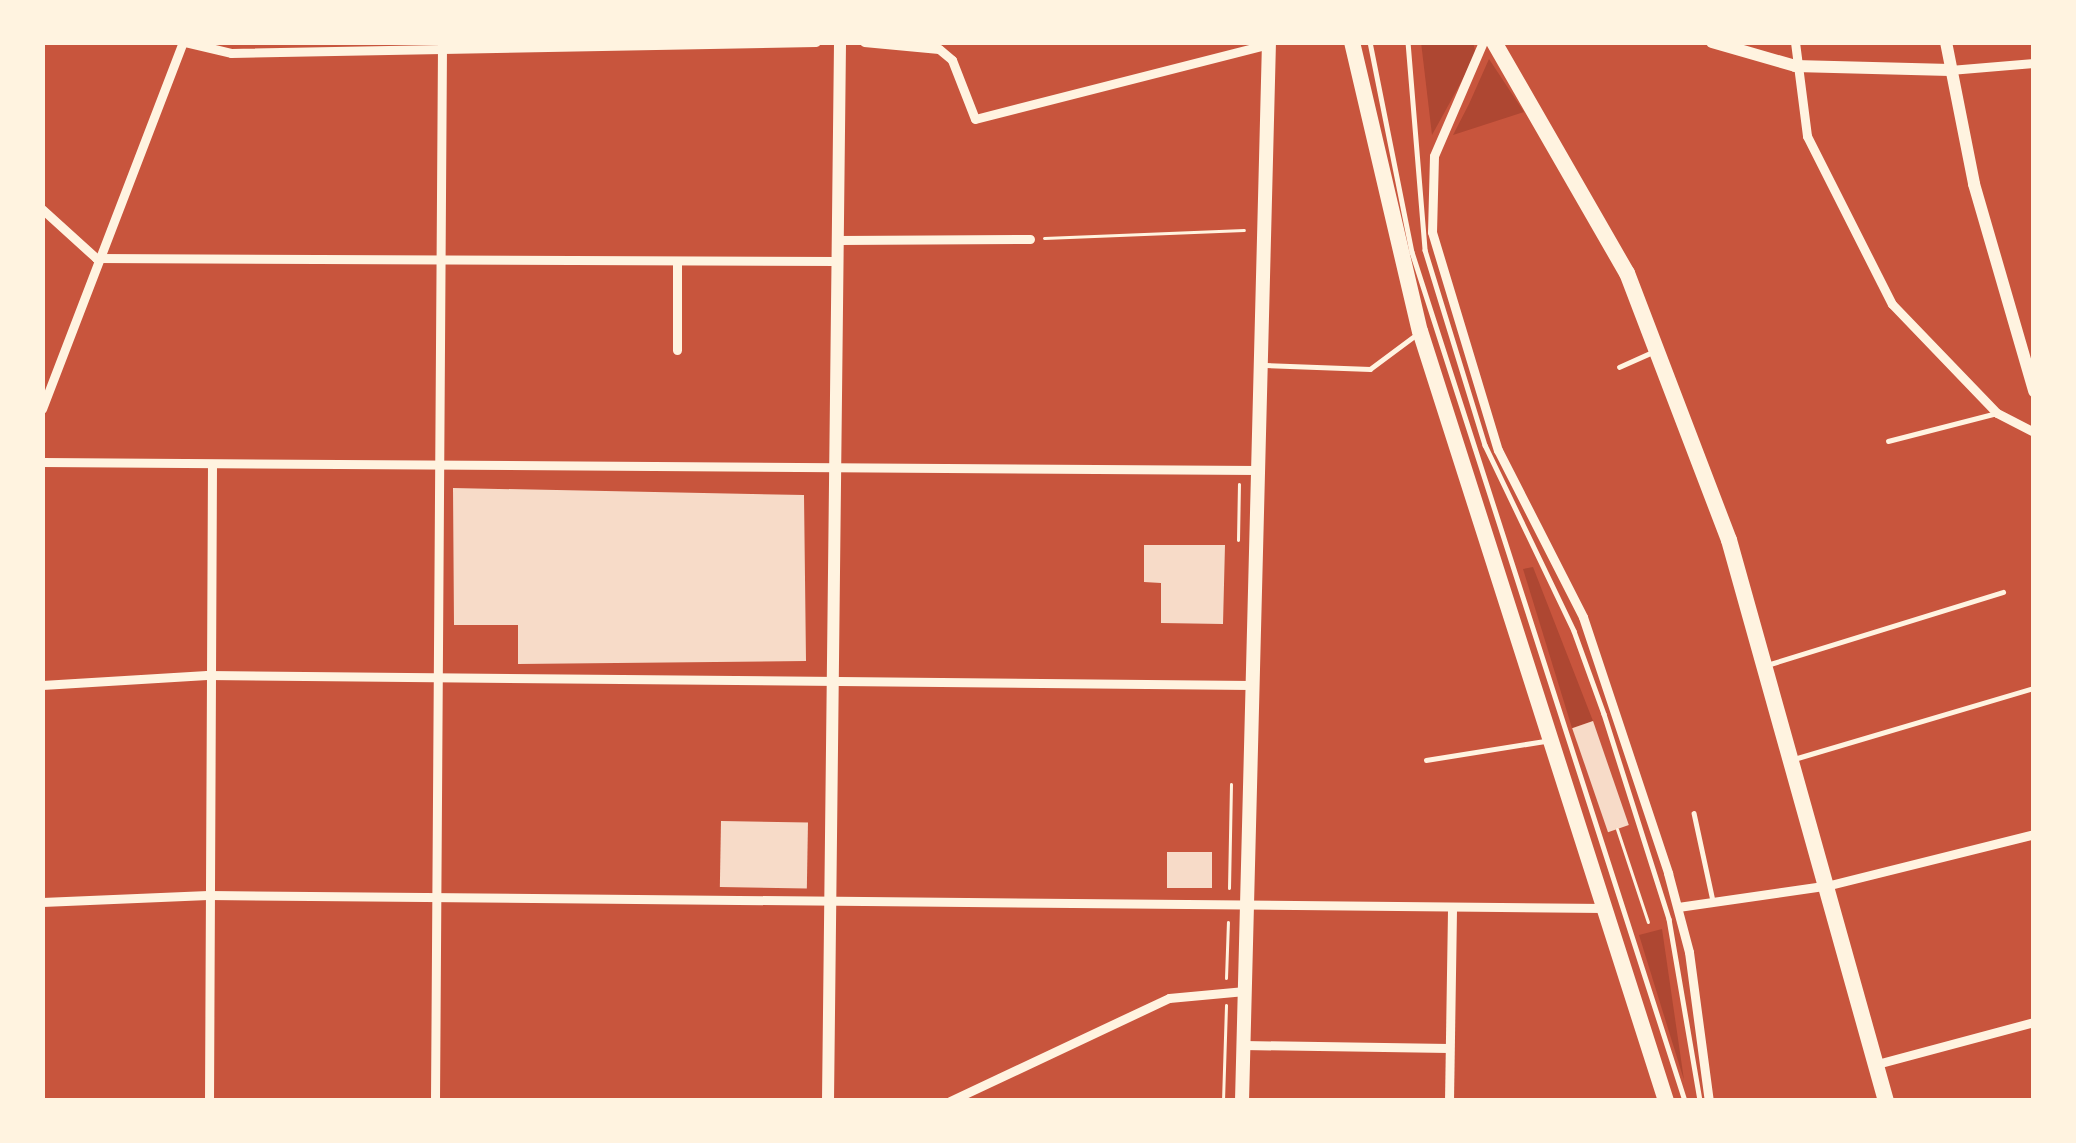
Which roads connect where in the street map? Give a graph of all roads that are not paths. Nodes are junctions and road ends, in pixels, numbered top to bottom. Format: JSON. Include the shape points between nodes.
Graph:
{"nodes":[{"id":1,"x":184,"y":42,"type":"edge"},
{"id":2,"x":815,"y":42,"type":"edge"},
{"id":3,"x":840,"y":42,"type":"edge"},
{"id":4,"x":863,"y":42,"type":"edge"},
{"id":5,"x":1352,"y":42,"type":"edge"},
{"id":6,"x":1370,"y":42,"type":"edge"},
{"id":7,"x":1408,"y":42,"type":"edge"},
{"id":8,"x":1483,"y":42,"type":"edge"},
{"id":9,"x":1494,"y":42,"type":"edge"},
{"id":10,"x":1712,"y":42,"type":"edge"},
{"id":11,"x":1795,"y":42,"type":"edge"},
{"id":12,"x":1946,"y":42,"type":"edge"},
{"id":13,"x":1269,"y":43,"type":"edge"},
{"id":14,"x":442,"y":45,"type":"edge"},
{"id":15,"x":2034,"y":63,"type":"edge"},
{"id":16,"x":1795,"y":65,"type":"junction"},
{"id":17,"x":1950,"y":70,"type":"junction"},
{"id":18,"x":42,"y":209,"type":"edge"},
{"id":19,"x":1030,"y":239,"type":"road end"},
{"id":20,"x":838,"y":240,"type":"junction"},
{"id":21,"x":97,"y":258,"type":"junction"},
{"id":22,"x":677,"y":261,"type":"junction"},
{"id":23,"x":838,"y":261,"type":"junction"},
{"id":24,"x":440,"y":262,"type":"junction"},
{"id":25,"x":1420,"y":332,"type":"junction"},
{"id":26,"x":676,"y":350,"type":"dead end"},
{"id":27,"x":1657,"y":350,"type":"junction"},
{"id":28,"x":1260,"y":364,"type":"junction"},
{"id":29,"x":1619,"y":367,"type":"dead end"},
{"id":30,"x":2034,"y":392,"type":"edge"},
{"id":31,"x":42,"y":409,"type":"edge"},
{"id":32,"x":1997,"y":413,"type":"junction"},
{"id":33,"x":2034,"y":431,"type":"edge"},
{"id":34,"x":1888,"y":441,"type":"dead end"},
{"id":35,"x":42,"y":462,"type":"edge"},
{"id":36,"x":212,"y":465,"type":"junction"},
{"id":37,"x":835,"y":468,"type":"junction"},
{"id":38,"x":439,"y":469,"type":"junction"},
{"id":39,"x":1258,"y":470,"type":"junction"},
{"id":40,"x":2003,"y":592,"type":"dead end"},
{"id":41,"x":1767,"y":665,"type":"junction"},
{"id":42,"x":207,"y":675,"type":"junction"},
{"id":43,"x":438,"y":681,"type":"junction"},
{"id":44,"x":42,"y":685,"type":"edge"},
{"id":45,"x":833,"y":686,"type":"junction"},
{"id":46,"x":1252,"y":686,"type":"junction"},
{"id":47,"x":2034,"y":688,"type":"edge"},
{"id":48,"x":1549,"y":740,"type":"junction"},
{"id":49,"x":1794,"y":759,"type":"junction"},
{"id":50,"x":1426,"y":760,"type":"dead end"},
{"id":51,"x":1694,"y":813,"type":"dead end"},
{"id":52,"x":2034,"y":834,"type":"edge"},
{"id":53,"x":1830,"y":885,"type":"junction"},
{"id":54,"x":208,"y":895,"type":"junction"},
{"id":55,"x":436,"y":899,"type":"junction"},
{"id":56,"x":42,"y":902,"type":"edge"},
{"id":57,"x":1713,"y":902,"type":"junction"},
{"id":58,"x":831,"y":906,"type":"junction"},
{"id":59,"x":1247,"y":906,"type":"junction"},
{"id":60,"x":1678,"y":907,"type":"junction"},
{"id":61,"x":1452,"y":908,"type":"junction"},
{"id":62,"x":1604,"y":908,"type":"junction"},
{"id":63,"x":1244,"y":991,"type":"junction"},
{"id":64,"x":2034,"y":1022,"type":"edge"},
{"id":65,"x":1243,"y":1045,"type":"junction"},
{"id":66,"x":1449,"y":1048,"type":"junction"},
{"id":67,"x":1876,"y":1064,"type":"junction"},
{"id":68,"x":208,"y":1101,"type":"edge"},
{"id":69,"x":435,"y":1101,"type":"edge"},
{"id":70,"x":828,"y":1101,"type":"edge"},
{"id":71,"x":950,"y":1101,"type":"edge"},
{"id":72,"x":1242,"y":1101,"type":"edge"},
{"id":73,"x":1448,"y":1101,"type":"edge"},
{"id":74,"x":1666,"y":1101,"type":"edge"},
{"id":75,"x":1684,"y":1101,"type":"edge"},
{"id":76,"x":1700,"y":1101,"type":"edge"},
{"id":77,"x":1709,"y":1101,"type":"edge"},
{"id":78,"x":1886,"y":1101,"type":"edge"}],
"edges":[{"from":1,"to":14,"type":"street","via":[[231,53]]},
{"from":1,"to":21,"type":"street"},
{"from":2,"to":14,"type":"street"},
{"from":3,"to":20,"type":"street"},
{"from":4,"to":13,"type":"street","via":[[939,49],[958,73],[974,119]]},
{"from":5,"to":25,"type":"highway"},
{"from":6,"to":75,"type":"lane","via":[[1412,252]]},
{"from":7,"to":76,"type":"lane","via":[[1425,250],[1485,445],[1567,616],[1611,736],[1673,935]]},
{"from":8,"to":60,"type":"street","via":[[1434,156],[1432,232],[1489,426],[1590,634]]},
{"from":9,"to":27,"type":"highway","via":[[1616,250]]},
{"from":10,"to":16,"type":"street"},
{"from":11,"to":16,"type":"street"},
{"from":12,"to":17,"type":"street"},
{"from":13,"to":28,"type":"main road"},
{"from":14,"to":24,"type":"street"},
{"from":15,"to":17,"type":"street"},
{"from":16,"to":17,"type":"street"},
{"from":16,"to":32,"type":"street","via":[[1808,136],[1892,304]]},
{"from":17,"to":30,"type":"street","via":[[2008,322]]},
{"from":18,"to":21,"type":"street"},
{"from":19,"to":20,"type":"street"},
{"from":20,"to":23,"type":"street"},
{"from":21,"to":24,"type":"street"},
{"from":21,"to":31,"type":"street"},
{"from":22,"to":23,"type":"street"},
{"from":22,"to":24,"type":"street"},
{"from":22,"to":26,"type":"street"},
{"from":23,"to":37,"type":"street"},
{"from":24,"to":38,"type":"street"},
{"from":25,"to":28,"type":"lane","via":[[1370,369]]},
{"from":25,"to":48,"type":"highway"},
{"from":27,"to":29,"type":"lane"},
{"from":27,"to":41,"type":"highway"},
{"from":28,"to":39,"type":"main road"},
{"from":32,"to":33,"type":"street"},
{"from":32,"to":34,"type":"lane"},
{"from":35,"to":36,"type":"street"},
{"from":36,"to":38,"type":"street"},
{"from":36,"to":42,"type":"street"},
{"from":37,"to":38,"type":"street"},
{"from":37,"to":39,"type":"street"},
{"from":37,"to":45,"type":"street"},
{"from":38,"to":43,"type":"street"},
{"from":39,"to":46,"type":"main road"},
{"from":40,"to":41,"type":"lane"},
{"from":41,"to":49,"type":"highway"},
{"from":42,"to":43,"type":"street"},
{"from":42,"to":44,"type":"street"},
{"from":42,"to":54,"type":"street"},
{"from":43,"to":45,"type":"street"},
{"from":43,"to":55,"type":"street"},
{"from":45,"to":46,"type":"street"},
{"from":45,"to":58,"type":"street"},
{"from":46,"to":59,"type":"main road"},
{"from":47,"to":49,"type":"lane"},
{"from":48,"to":50,"type":"lane"},
{"from":48,"to":62,"type":"highway"},
{"from":49,"to":53,"type":"highway"},
{"from":51,"to":57,"type":"lane"},
{"from":52,"to":53,"type":"street"},
{"from":53,"to":57,"type":"street"},
{"from":53,"to":67,"type":"highway"},
{"from":54,"to":55,"type":"street"},
{"from":54,"to":56,"type":"street"},
{"from":54,"to":68,"type":"street"},
{"from":55,"to":58,"type":"street"},
{"from":55,"to":69,"type":"street"},
{"from":57,"to":60,"type":"street"},
{"from":58,"to":59,"type":"street"},
{"from":58,"to":70,"type":"street"},
{"from":59,"to":61,"type":"street"},
{"from":59,"to":63,"type":"main road"},
{"from":60,"to":77,"type":"street"},
{"from":61,"to":62,"type":"street"},
{"from":61,"to":66,"type":"street"},
{"from":62,"to":74,"type":"highway"},
{"from":63,"to":65,"type":"main road"},
{"from":63,"to":71,"type":"street","via":[[1168,998]]},
{"from":64,"to":67,"type":"street"},
{"from":65,"to":66,"type":"street"},
{"from":65,"to":72,"type":"main road"},
{"from":66,"to":73,"type":"street"},
{"from":67,"to":78,"type":"highway"}]}
